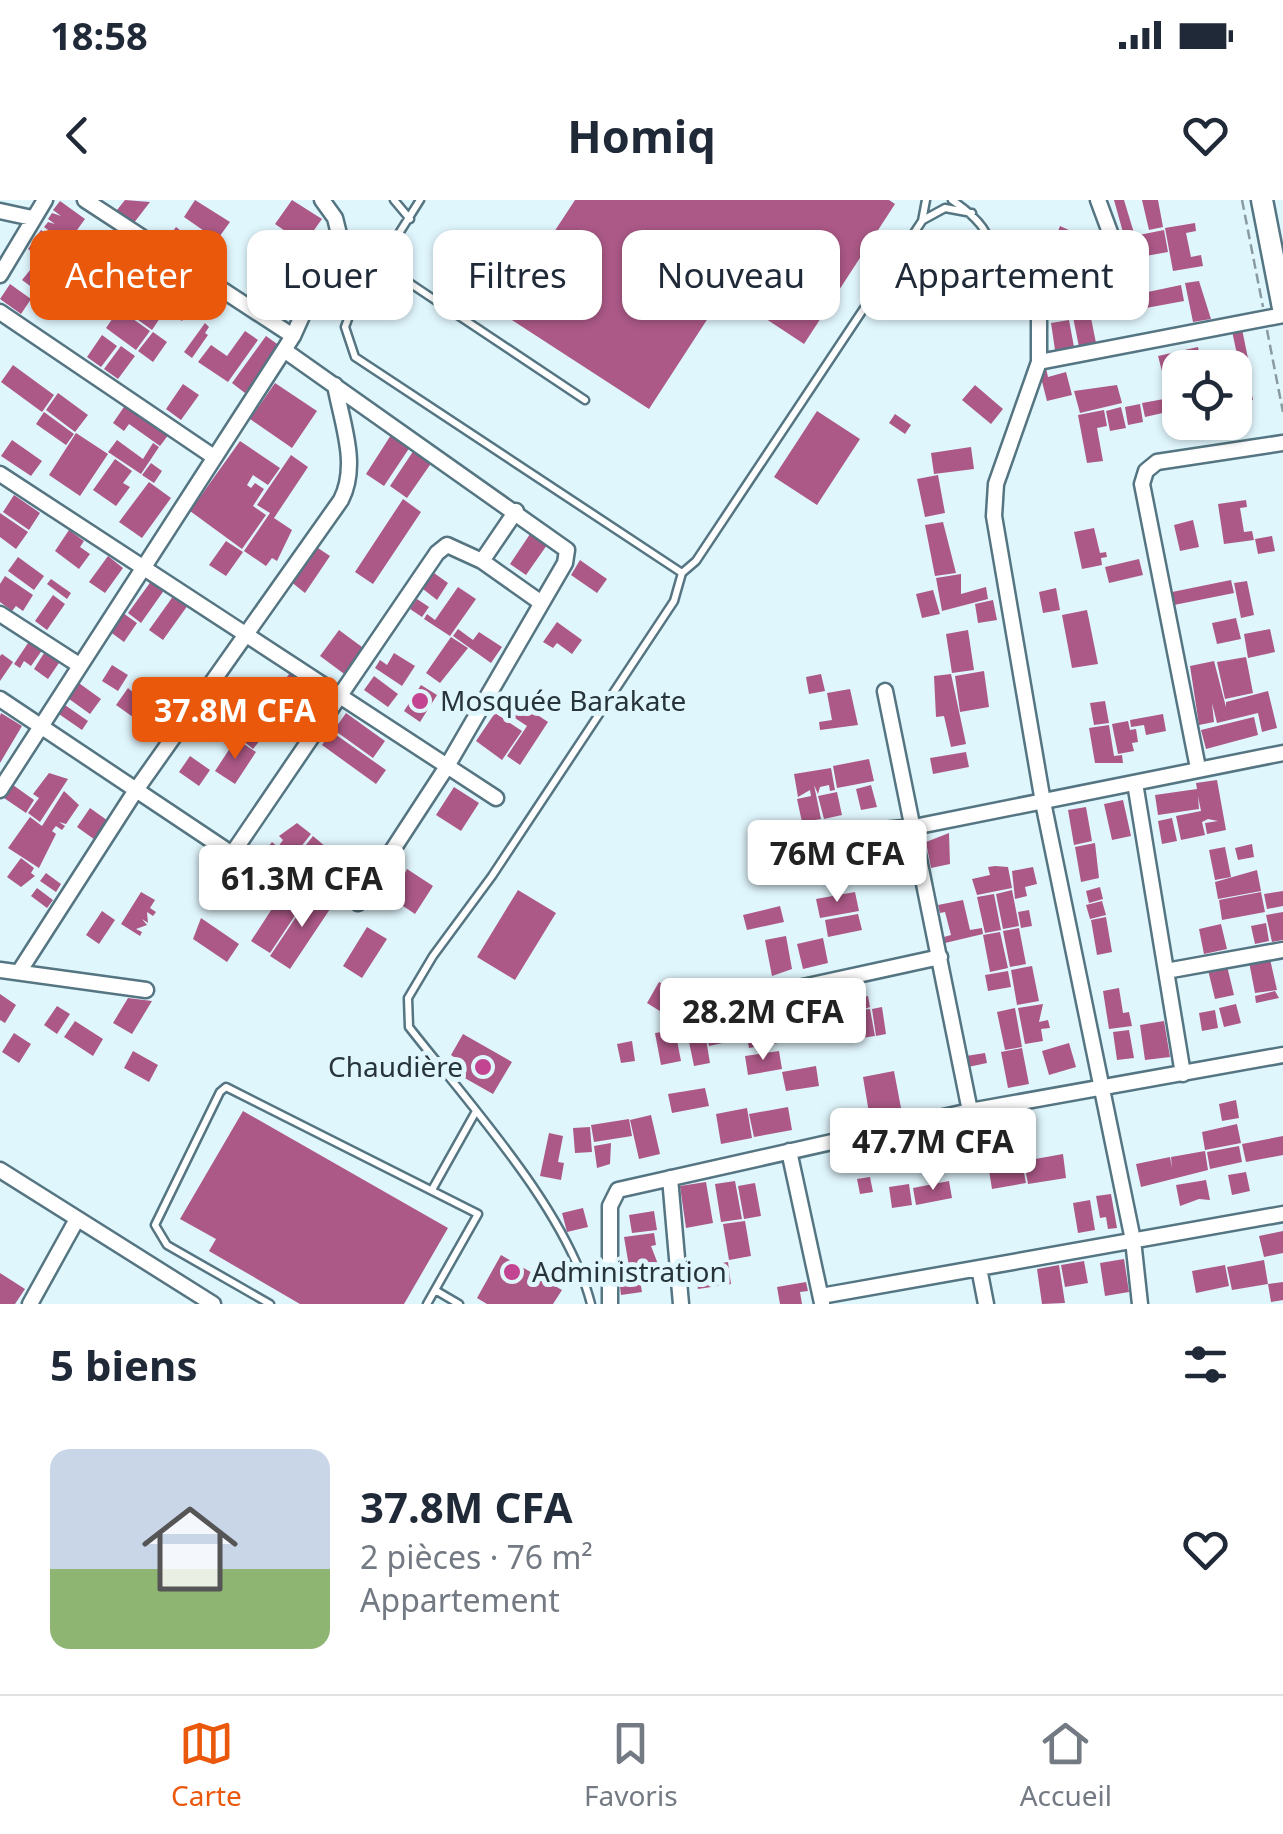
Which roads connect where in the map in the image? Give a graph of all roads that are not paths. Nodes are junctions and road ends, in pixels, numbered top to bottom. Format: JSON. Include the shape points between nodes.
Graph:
{"nodes":[{"id":1,"x":44,"y":200,"type":"edge"},
{"id":2,"x":85,"y":200,"type":"edge"},
{"id":3,"x":322,"y":200,"type":"edge"},
{"id":4,"x":394,"y":200,"type":"edge"},
{"id":5,"x":420,"y":200,"type":"edge"},
{"id":6,"x":926,"y":200,"type":"edge"},
{"id":7,"x":952,"y":200,"type":"edge"},
{"id":8,"x":1098,"y":200,"type":"edge"},
{"id":9,"x":1262,"y":200,"type":"edge"},
{"id":10,"x":0,"y":211,"type":"edge"},
{"id":11,"x":972,"y":213,"type":"junction"},
{"id":12,"x":32,"y":218,"type":"junction"},
{"id":13,"x":410,"y":219,"type":"junction"},
{"id":14,"x":922,"y":220,"type":"junction"},
{"id":15,"x":403,"y":230,"type":"edge"},
{"id":16,"x":0,"y":276,"type":"edge"},
{"id":17,"x":413,"y":285,"type":"edge"},
{"id":18,"x":0,"y":312,"type":"edge"},
{"id":19,"x":1283,"y":312,"type":"edge"},
{"id":20,"x":348,"y":320,"type":"edge"},
{"id":21,"x":293,"y":336,"type":"junction"},
{"id":22,"x":284,"y":350,"type":"junction"},
{"id":23,"x":1039,"y":362,"type":"junction"},
{"id":24,"x":335,"y":386,"type":"junction"},
{"id":25,"x":585,"y":400,"type":"dead end"},
{"id":26,"x":1283,"y":443,"type":"edge"},
{"id":27,"x":214,"y":457,"type":"junction"},
{"id":28,"x":0,"y":474,"type":"edge"},
{"id":29,"x":516,"y":511,"type":"junction"},
{"id":30,"x":482,"y":561,"type":"junction"},
{"id":31,"x":146,"y":568,"type":"junction"},
{"id":32,"x":682,"y":573,"type":"junction"},
{"id":33,"x":540,"y":602,"type":"junction"},
{"id":34,"x":0,"y":614,"type":"edge"},
{"id":35,"x":246,"y":631,"type":"junction"},
{"id":36,"x":79,"y":665,"type":"junction"},
{"id":37,"x":885,"y":691,"type":"dead end"},
{"id":38,"x":342,"y":696,"type":"junction"},
{"id":39,"x":0,"y":699,"type":"edge"},
{"id":40,"x":42,"y":724,"type":"junction"},
{"id":41,"x":1283,"y":753,"type":"edge"},
{"id":42,"x":446,"y":768,"type":"junction"},
{"id":43,"x":1198,"y":768,"type":"junction"},
{"id":44,"x":1135,"y":784,"type":"junction"},
{"id":45,"x":0,"y":790,"type":"edge"},
{"id":46,"x":136,"y":790,"type":"junction"},
{"id":47,"x":496,"y":798,"type":"dead end"},
{"id":48,"x":1043,"y":802,"type":"junction"},
{"id":49,"x":914,"y":827,"type":"junction"},
{"id":50,"x":831,"y":835,"type":"dead end"},
{"id":51,"x":358,"y":903,"type":"dead end"},
{"id":52,"x":1283,"y":950,"type":"edge"},
{"id":53,"x":940,"y":957,"type":"junction"},
{"id":54,"x":0,"y":970,"type":"edge"},
{"id":55,"x":1166,"y":970,"type":"junction"},
{"id":56,"x":20,"y":972,"type":"junction"},
{"id":57,"x":146,"y":990,"type":"dead end"},
{"id":58,"x":757,"y":997,"type":"dead end"},
{"id":59,"x":1283,"y":1056,"type":"edge"},
{"id":60,"x":1183,"y":1074,"type":"junction"},
{"id":61,"x":1104,"y":1087,"type":"junction"},
{"id":62,"x":970,"y":1111,"type":"junction"},
{"id":63,"x":475,"y":1113,"type":"junction"},
{"id":64,"x":789,"y":1151,"type":"junction"},
{"id":65,"x":0,"y":1170,"type":"edge"},
{"id":66,"x":670,"y":1178,"type":"junction"},
{"id":67,"x":433,"y":1188,"type":"junction"},
{"id":68,"x":1283,"y":1214,"type":"edge"},
{"id":69,"x":76,"y":1221,"type":"junction"},
{"id":70,"x":1133,"y":1240,"type":"junction"},
{"id":71,"x":979,"y":1268,"type":"junction"},
{"id":72,"x":435,"y":1290,"type":"junction"},
{"id":73,"x":191,"y":1298,"type":"edge"},
{"id":74,"x":821,"y":1300,"type":"edge"},
{"id":75,"x":30,"y":1304,"type":"edge"},
{"id":76,"x":213,"y":1304,"type":"edge"},
{"id":77,"x":270,"y":1304,"type":"edge"},
{"id":78,"x":427,"y":1304,"type":"edge"},
{"id":79,"x":459,"y":1304,"type":"edge"},
{"id":80,"x":591,"y":1304,"type":"edge"},
{"id":81,"x":610,"y":1304,"type":"edge"},
{"id":82,"x":681,"y":1304,"type":"edge"},
{"id":83,"x":986,"y":1304,"type":"edge"},
{"id":84,"x":1140,"y":1304,"type":"edge"}],
"edges":[{"from":1,"to":12,"type":"street"},
{"from":2,"to":21,"type":"street"},
{"from":3,"to":21,"type":"street","via":[[339,234]]},
{"from":4,"to":13,"type":"lane"},
{"from":5,"to":13,"type":"lane"},
{"from":6,"to":14,"type":"lane"},
{"from":7,"to":11,"type":"lane"},
{"from":8,"to":23,"type":"street","via":[[1119,272],[1042,307]]},
{"from":9,"to":19,"type":"street"},
{"from":10,"to":12,"type":"street"},
{"from":11,"to":14,"type":"lane","via":[[946,208]]},
{"from":11,"to":14,"type":"lane","via":[[984,224],[991,250],[980,274],[956,286],[930,279],[914,259]]},
{"from":12,"to":16,"type":"street"},
{"from":13,"to":15,"type":"lane"},
{"from":14,"to":32,"type":"lane"},
{"from":17,"to":25,"type":"lane"},
{"from":18,"to":27,"type":"street"},
{"from":19,"to":23,"type":"street"},
{"from":20,"to":32,"type":"lane","via":[[354,357]]},
{"from":21,"to":22,"type":"street"},
{"from":22,"to":24,"type":"street"},
{"from":22,"to":27,"type":"street"},
{"from":23,"to":48,"type":"street","via":[[996,484],[994,516]]},
{"from":24,"to":29,"type":"street"},
{"from":24,"to":35,"type":"street","via":[[348,485]]},
{"from":26,"to":43,"type":"street","via":[[1157,462],[1142,484]]},
{"from":27,"to":31,"type":"street"},
{"from":28,"to":31,"type":"street"},
{"from":29,"to":30,"type":"street"},
{"from":29,"to":33,"type":"street","via":[[567,550],[566,563]]},
{"from":30,"to":33,"type":"street"},
{"from":30,"to":38,"type":"street","via":[[447,545],[437,553]]},
{"from":31,"to":35,"type":"street"},
{"from":31,"to":36,"type":"street"},
{"from":32,"to":63,"type":"lane","via":[[674,602],[408,998],[409,1027]]},
{"from":33,"to":42,"type":"street"},
{"from":34,"to":36,"type":"street"},
{"from":35,"to":38,"type":"street"},
{"from":35,"to":46,"type":"street"},
{"from":36,"to":40,"type":"street"},
{"from":37,"to":49,"type":"street"},
{"from":38,"to":42,"type":"street"},
{"from":38,"to":46,"type":"street","via":[[232,854]]},
{"from":39,"to":40,"type":"street"},
{"from":40,"to":45,"type":"street"},
{"from":40,"to":46,"type":"street"},
{"from":41,"to":43,"type":"street"},
{"from":42,"to":47,"type":"street"},
{"from":42,"to":51,"type":"street"},
{"from":43,"to":44,"type":"street"},
{"from":44,"to":48,"type":"street"},
{"from":44,"to":55,"type":"street"},
{"from":46,"to":56,"type":"street"},
{"from":48,"to":49,"type":"street"},
{"from":48,"to":61,"type":"street"},
{"from":49,"to":50,"type":"street"},
{"from":49,"to":53,"type":"street"},
{"from":52,"to":55,"type":"street"},
{"from":53,"to":58,"type":"street"},
{"from":53,"to":62,"type":"street"},
{"from":54,"to":56,"type":"street"},
{"from":55,"to":60,"type":"street"},
{"from":56,"to":57,"type":"street"},
{"from":59,"to":60,"type":"street"},
{"from":60,"to":61,"type":"street"},
{"from":61,"to":62,"type":"street"},
{"from":61,"to":70,"type":"street"},
{"from":62,"to":64,"type":"street"},
{"from":63,"to":67,"type":"lane"},
{"from":63,"to":80,"type":"lane","via":[[568,1246]]},
{"from":64,"to":66,"type":"street"},
{"from":64,"to":74,"type":"street"},
{"from":65,"to":69,"type":"street"},
{"from":66,"to":81,"type":"street","via":[[618,1190],[612,1198]]},
{"from":66,"to":82,"type":"street"},
{"from":67,"to":72,"type":"lane","via":[[478,1214]]},
{"from":67,"to":77,"type":"lane","via":[[226,1087],[155,1225],[166,1245]]},
{"from":68,"to":70,"type":"street"},
{"from":69,"to":73,"type":"street"},
{"from":69,"to":75,"type":"street"},
{"from":70,"to":71,"type":"street"},
{"from":70,"to":84,"type":"street"},
{"from":71,"to":74,"type":"street"},
{"from":71,"to":83,"type":"street"},
{"from":72,"to":78,"type":"lane"},
{"from":72,"to":79,"type":"lane"},
{"from":73,"to":76,"type":"street"}]}
